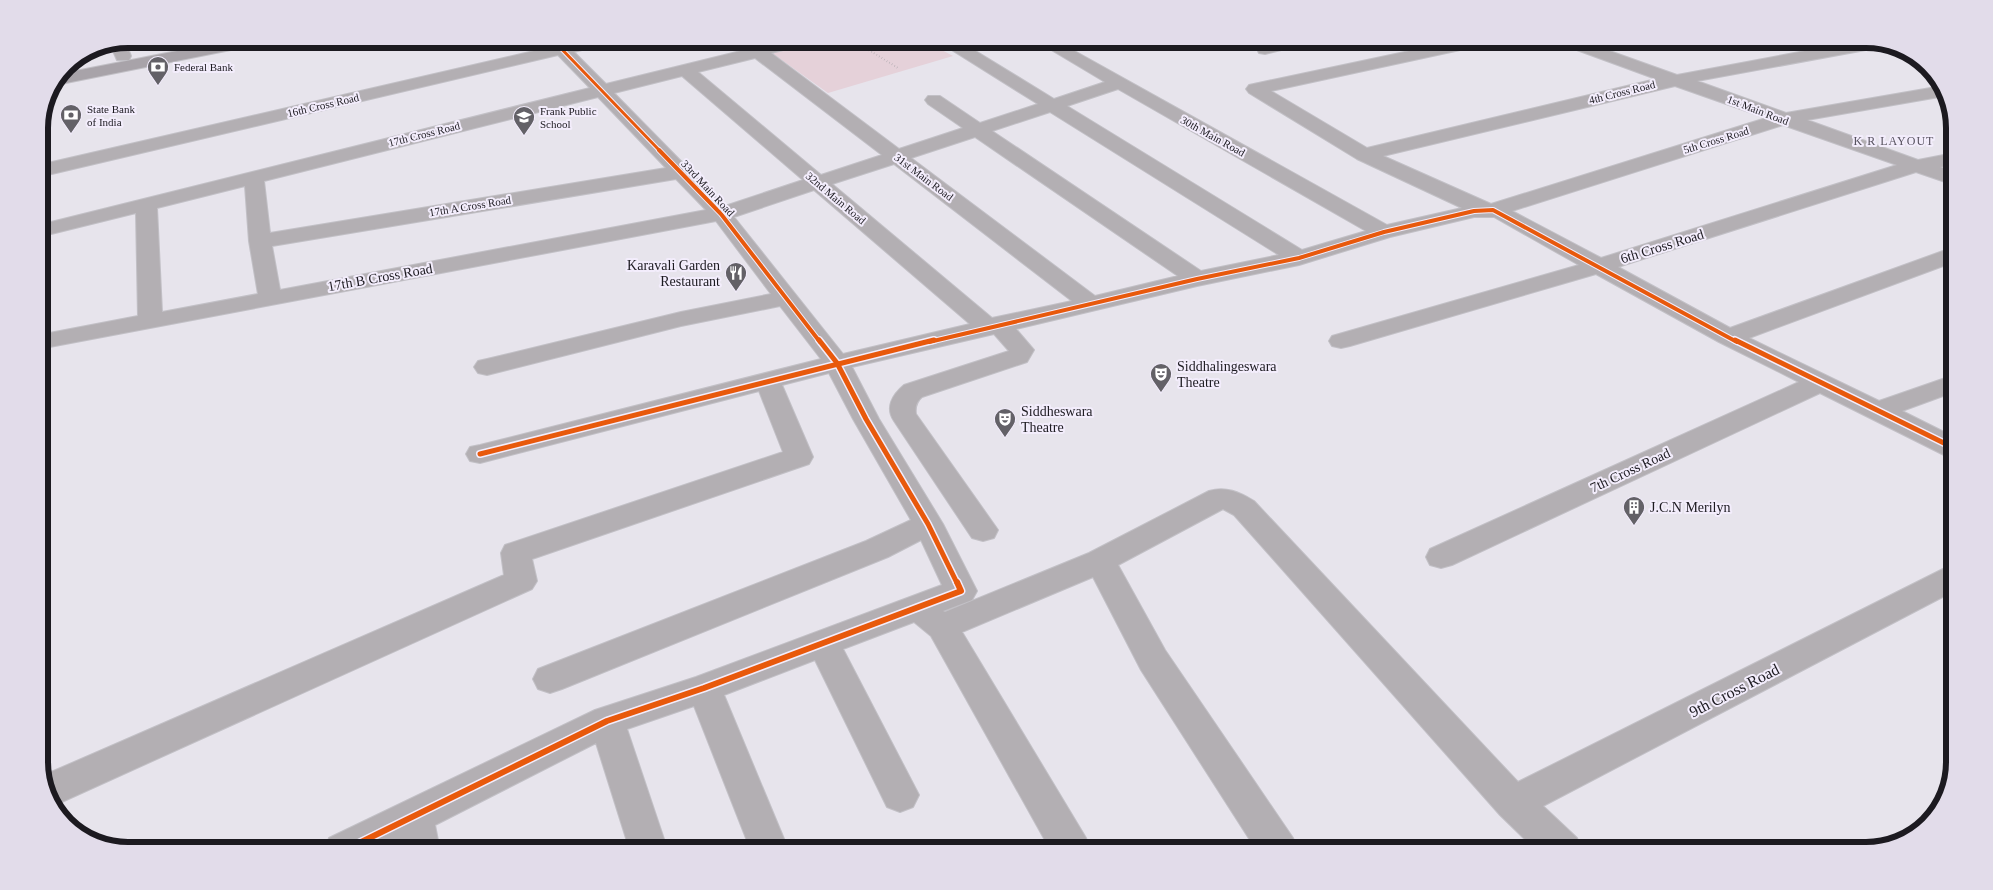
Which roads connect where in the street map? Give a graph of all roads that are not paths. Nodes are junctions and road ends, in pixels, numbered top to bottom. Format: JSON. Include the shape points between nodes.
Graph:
{"nodes":[{"id":1,"x":221,"y":47,"type":"edge"},
{"id":2,"x":545,"y":47,"type":"edge"},
{"id":3,"x":560,"y":47,"type":"edge"},
{"id":4,"x":774,"y":47,"type":"edge"},
{"id":5,"x":958,"y":47,"type":"edge"},
{"id":6,"x":1055,"y":47,"type":"edge"},
{"id":7,"x":1274,"y":47,"type":"edge"},
{"id":8,"x":1451,"y":47,"type":"edge"},
{"id":9,"x":1584,"y":47,"type":"edge"},
{"id":10,"x":1854,"y":47,"type":"edge"},
{"id":11,"x":120,"y":48,"type":"edge"},
{"id":12,"x":1265,"y":49,"type":"dead end"},
{"id":13,"x":757,"y":51,"type":"junction"},
{"id":14,"x":83,"y":61,"type":"edge"},
{"id":15,"x":684,"y":69,"type":"junction"},
{"id":16,"x":64,"y":79,"type":"edge"},
{"id":17,"x":1677,"y":79,"type":"junction"},
{"id":18,"x":1120,"y":83,"type":"junction"},
{"id":19,"x":602,"y":89,"type":"junction"},
{"id":20,"x":1937,"y":92,"type":"edge"},
{"id":21,"x":934,"y":100,"type":"dead end"},
{"id":22,"x":1052,"y":105,"type":"junction"},
{"id":23,"x":1782,"y":119,"type":"junction"},
{"id":24,"x":978,"y":129,"type":"junction"},
{"id":25,"x":1364,"y":155,"type":"junction"},
{"id":26,"x":898,"y":156,"type":"junction"},
{"id":27,"x":1945,"y":161,"type":"edge"},
{"id":28,"x":1916,"y":166,"type":"junction"},
{"id":29,"x":48,"y":169,"type":"edge"},
{"id":30,"x":679,"y":172,"type":"junction"},
{"id":31,"x":1945,"y":176,"type":"edge"},
{"id":32,"x":254,"y":177,"type":"junction"},
{"id":33,"x":817,"y":182,"type":"junction"},
{"id":34,"x":146,"y":204,"type":"junction"},
{"id":35,"x":1489,"y":210,"type":"junction"},
{"id":36,"x":721,"y":214,"type":"junction"},
{"id":37,"x":48,"y":229,"type":"edge"},
{"id":38,"x":1384,"y":232,"type":"junction"},
{"id":39,"x":260,"y":241,"type":"junction"},
{"id":40,"x":1945,"y":257,"type":"edge"},
{"id":41,"x":1299,"y":258,"type":"junction"},
{"id":42,"x":1599,"y":266,"type":"junction"},
{"id":43,"x":1198,"y":279,"type":"junction"},
{"id":44,"x":270,"y":298,"type":"junction"},
{"id":45,"x":786,"y":298,"type":"junction"},
{"id":46,"x":1090,"y":304,"type":"junction"},
{"id":47,"x":150,"y":321,"type":"junction"},
{"id":48,"x":994,"y":326,"type":"junction"},
{"id":49,"x":1728,"y":337,"type":"junction"},
{"id":50,"x":48,"y":340,"type":"edge"},
{"id":51,"x":1341,"y":341,"type":"dead end"},
{"id":52,"x":837,"y":363,"type":"junction"},
{"id":53,"x":487,"y":367,"type":"dead end"},
{"id":54,"x":767,"y":380,"type":"junction"},
{"id":55,"x":1819,"y":382,"type":"junction"},
{"id":56,"x":1945,"y":386,"type":"edge"},
{"id":57,"x":1877,"y":411,"type":"junction"},
{"id":58,"x":1946,"y":444,"type":"edge"},
{"id":59,"x":480,"y":454,"type":"dead end"},
{"id":60,"x":928,"y":524,"type":"junction"},
{"id":61,"x":983,"y":530,"type":"dead end"},
{"id":62,"x":1441,"y":557,"type":"dead end"},
{"id":63,"x":1100,"y":561,"type":"junction"},
{"id":64,"x":1946,"y":581,"type":"edge"},
{"id":65,"x":929,"y":617,"type":"junction"},
{"id":66,"x":824,"y":644,"type":"junction"},
{"id":67,"x":550,"y":678,"type":"dead end"},
{"id":68,"x":704,"y":688,"type":"junction"},
{"id":69,"x":606,"y":721,"type":"junction"},
{"id":70,"x":52,"y":789,"type":"edge"},
{"id":71,"x":900,"y":795,"type":"dead end"},
{"id":72,"x":1513,"y":803,"type":"junction"},
{"id":73,"x":418,"y":834,"type":"edge"},
{"id":74,"x":383,"y":842,"type":"edge"},
{"id":75,"x":647,"y":842,"type":"edge"},
{"id":76,"x":766,"y":842,"type":"edge"},
{"id":77,"x":1066,"y":842,"type":"edge"},
{"id":78,"x":1272,"y":842,"type":"edge"},
{"id":79,"x":1554,"y":842,"type":"edge"}],
"edges":[{"from":1,"to":16,"type":"highway"},
{"from":2,"to":29,"type":"street","name":"16th Cross Road"},
{"from":3,"to":19,"type":"street","name":"33rd Main Road"},
{"from":4,"to":13,"type":"street","name":"17th Cross Road"},
{"from":5,"to":22,"type":"street"},
{"from":6,"to":18,"type":"street","name":"30th Main Road"},
{"from":7,"to":12,"type":"street"},
{"from":8,"to":25,"type":"street","via":[[1255,90]]},
{"from":9,"to":17,"type":"street","name":"1st Main Road"},
{"from":10,"to":17,"type":"street","name":"4th Cross Road"},
{"from":11,"to":14,"type":"highway"},
{"from":13,"to":15,"type":"street","name":"17th Cross Road"},
{"from":13,"to":26,"type":"street","name":"31st Main Road"},
{"from":15,"to":19,"type":"street","name":"17th Cross Road"},
{"from":15,"to":33,"type":"street","name":"32nd Main Road"},
{"from":17,"to":23,"type":"street","name":"1st Main Road"},
{"from":17,"to":25,"type":"street","name":"4th Cross Road"},
{"from":18,"to":22,"type":"street","name":"17th B Cross Road"},
{"from":18,"to":38,"type":"street","name":"30th Main Road"},
{"from":19,"to":30,"type":"street","name":"33rd Main Road"},
{"from":19,"to":32,"type":"street","name":"17th Cross Road"},
{"from":20,"to":23,"type":"street","name":"5th Cross Road"},
{"from":21,"to":24,"type":"street"},
{"from":22,"to":24,"type":"street","name":"17th B Cross Road"},
{"from":22,"to":41,"type":"street"},
{"from":23,"to":28,"type":"street","name":"1st Main Road"},
{"from":23,"to":35,"type":"street","name":"5th Cross Road"},
{"from":24,"to":26,"type":"street","name":"17th B Cross Road"},
{"from":24,"to":43,"type":"street"},
{"from":25,"to":35,"type":"street"},
{"from":26,"to":33,"type":"street","name":"17th B Cross Road"},
{"from":26,"to":46,"type":"street","name":"31st Main Road"},
{"from":27,"to":28,"type":"street","name":"6th Cross Road"},
{"from":28,"to":31,"type":"street","name":"1st Main Road"},
{"from":28,"to":42,"type":"street","name":"6th Cross Road"},
{"from":30,"to":36,"type":"street","name":"33rd Main Road"},
{"from":30,"to":39,"type":"street","name":"17th A Cross Road"},
{"from":32,"to":34,"type":"street","name":"17th Cross Road"},
{"from":32,"to":39,"type":"street"},
{"from":33,"to":36,"type":"street","name":"17th B Cross Road"},
{"from":33,"to":48,"type":"street","name":"32nd Main Road"},
{"from":34,"to":37,"type":"street","name":"17th Cross Road"},
{"from":34,"to":47,"type":"street"},
{"from":35,"to":38,"type":"street","name":"5th Cross Road"},
{"from":35,"to":42,"type":"street"},
{"from":36,"to":44,"type":"street","name":"17th B Cross Road"},
{"from":36,"to":45,"type":"street","name":"33rd Main Road"},
{"from":38,"to":41,"type":"street","name":"5th Cross Road"},
{"from":39,"to":44,"type":"street"},
{"from":40,"to":49,"type":"street"},
{"from":41,"to":43,"type":"street","name":"5th Cross Road"},
{"from":42,"to":49,"type":"street"},
{"from":42,"to":51,"type":"street","name":"6th Cross Road"},
{"from":43,"to":46,"type":"street","name":"5th Cross Road"},
{"from":44,"to":47,"type":"street","name":"17th B Cross Road"},
{"from":45,"to":52,"type":"street","name":"33rd Main Road"},
{"from":45,"to":53,"type":"street","via":[[680,319]]},
{"from":46,"to":48,"type":"street","name":"5th Cross Road"},
{"from":47,"to":50,"type":"street","name":"17th B Cross Road"},
{"from":48,"to":52,"type":"street","name":"5th Cross Road"},
{"from":48,"to":61,"type":"street","name":"32nd Main Road","via":[[1022,350],[1021,354],[1012,360],[913,391],[902,409],[903,415]]},
{"from":49,"to":55,"type":"street"},
{"from":52,"to":54,"type":"street","name":"5th Cross Road"},
{"from":52,"to":60,"type":"street","name":"33rd Main Road"},
{"from":54,"to":59,"type":"street","name":"5th Cross Road"},
{"from":54,"to":70,"type":"street","via":[[799,457],[516,553],[521,581]]},
{"from":55,"to":57,"type":"street"},
{"from":55,"to":62,"type":"street","name":"7th Cross Road"},
{"from":56,"to":57,"type":"street"},
{"from":57,"to":58,"type":"street"},
{"from":60,"to":65,"type":"street","name":"33rd Main Road","via":[[961,591]]},
{"from":60,"to":67,"type":"street","via":[[877,549]]},
{"from":63,"to":65,"type":"street"},
{"from":63,"to":72,"type":"street","via":[[1219,498],[1231,500],[1244,508]]},
{"from":63,"to":78,"type":"street","via":[[1153,660]]},
{"from":64,"to":72,"type":"street","name":"9th Cross Road"},
{"from":65,"to":66,"type":"street"},
{"from":65,"to":77,"type":"street"},
{"from":66,"to":68,"type":"street"},
{"from":66,"to":71,"type":"street"},
{"from":68,"to":69,"type":"street"},
{"from":68,"to":76,"type":"street"},
{"from":69,"to":73,"type":"street"},
{"from":69,"to":75,"type":"street"},
{"from":72,"to":79,"type":"street"},
{"from":73,"to":74,"type":"street"}]}
